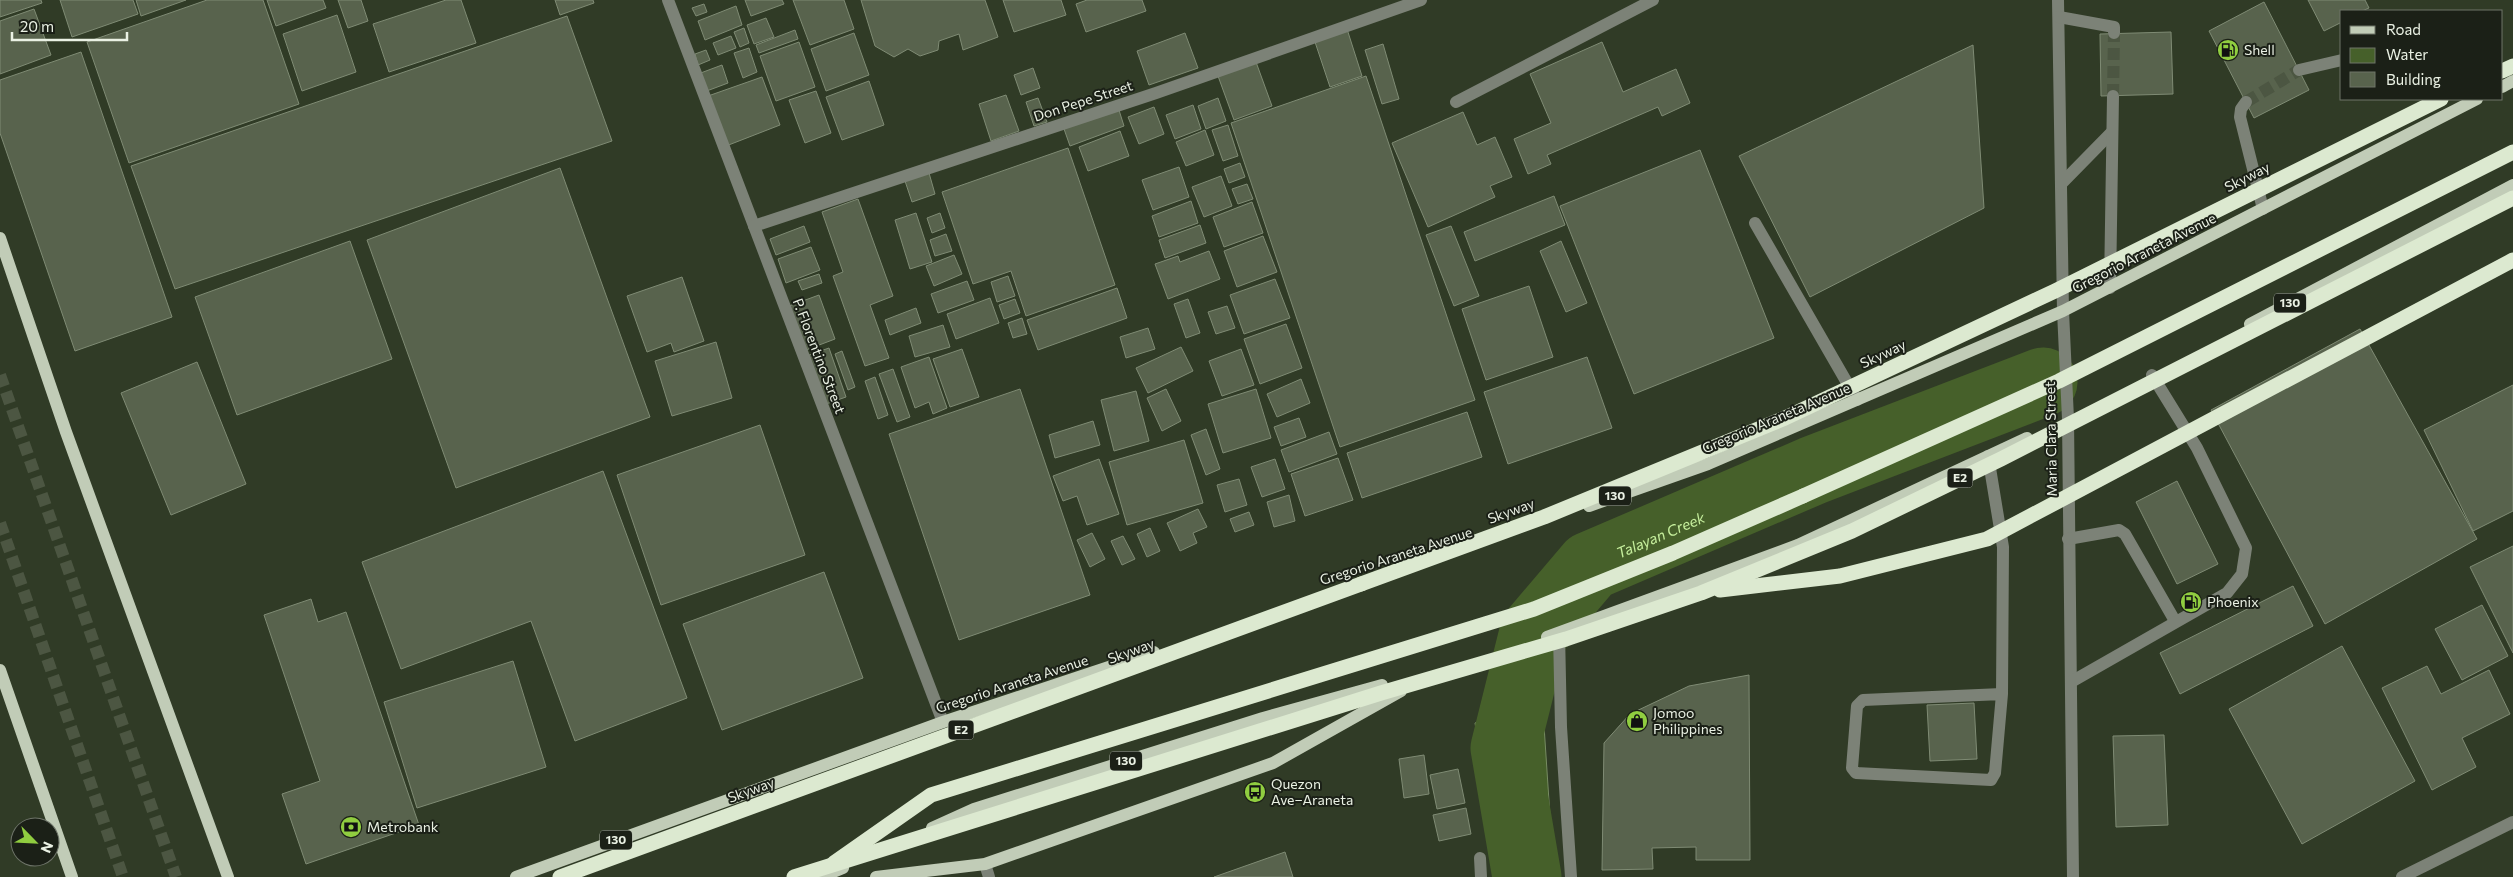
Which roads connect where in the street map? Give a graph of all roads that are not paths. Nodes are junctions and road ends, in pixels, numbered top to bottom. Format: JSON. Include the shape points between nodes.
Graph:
{"nodes":[{"id":1,"x":668,"y":0,"type":"edge"},
{"id":2,"x":1421,"y":0,"type":"edge"},
{"id":3,"x":1653,"y":0,"type":"edge"},
{"id":4,"x":2058,"y":0,"type":"edge"},
{"id":5,"x":2059,"y":17,"type":"junction"},
{"id":6,"x":2114,"y":33,"type":"dead end"},
{"id":7,"x":2340,"y":60,"type":"edge"},
{"id":8,"x":2299,"y":70,"type":"tunnel mouth"},
{"id":9,"x":2113,"y":96,"type":"tunnel mouth"},
{"id":10,"x":2439,"y":100,"type":"edge"},
{"id":11,"x":1456,"y":102,"type":"dead end"},
{"id":12,"x":2246,"y":102,"type":"dead end"},
{"id":13,"x":2462,"y":102,"type":"edge"},
{"id":14,"x":2112,"y":132,"type":"junction"},
{"id":15,"x":2513,"y":152,"type":"edge"},
{"id":16,"x":2061,"y":184,"type":"junction"},
{"id":17,"x":2513,"y":186,"type":"edge"},
{"id":18,"x":2513,"y":198,"type":"edge"},
{"id":19,"x":2263,"y":209,"type":"junction"},
{"id":20,"x":1755,"y":223,"type":"dead end"},
{"id":21,"x":754,"y":226,"type":"junction"},
{"id":22,"x":0,"y":238,"type":"edge"},
{"id":23,"x":2513,"y":260,"type":"edge"},
{"id":24,"x":2110,"y":288,"type":"junction"},
{"id":25,"x":2063,"y":311,"type":"junction"},
{"id":26,"x":2152,"y":375,"type":"junction"},
{"id":27,"x":1857,"y":400,"type":"junction"},
{"id":28,"x":2068,"y":419,"type":"junction"},
{"id":29,"x":1988,"y":456,"type":"junction"},
{"id":30,"x":2068,"y":539,"type":"junction"},
{"id":31,"x":1701,"y":593,"type":"junction"},
{"id":32,"x":2175,"y":621,"type":"junction"},
{"id":33,"x":1555,"y":635,"type":"junction"},
{"id":34,"x":0,"y":670,"type":"edge"},
{"id":35,"x":1440,"y":670,"type":"junction"},
{"id":36,"x":2071,"y":682,"type":"junction"},
{"id":37,"x":2002,"y":694,"type":"junction"},
{"id":38,"x":943,"y":722,"type":"junction"},
{"id":39,"x":2513,"y":822,"type":"edge"},
{"id":40,"x":1480,"y":858,"type":"dead end"},
{"id":41,"x":984,"y":864,"type":"junction"},
{"id":42,"x":72,"y":877,"type":"edge"},
{"id":43,"x":228,"y":877,"type":"edge"},
{"id":44,"x":516,"y":877,"type":"edge"},
{"id":45,"x":560,"y":877,"type":"edge"},
{"id":46,"x":794,"y":877,"type":"edge"},
{"id":47,"x":814,"y":877,"type":"edge"},
{"id":48,"x":821,"y":877,"type":"edge"},
{"id":49,"x":876,"y":877,"type":"edge"},
{"id":50,"x":989,"y":877,"type":"edge"},
{"id":51,"x":1481,"y":877,"type":"edge"},
{"id":52,"x":1571,"y":877,"type":"edge"},
{"id":53,"x":2073,"y":877,"type":"edge"},
{"id":54,"x":2402,"y":877,"type":"edge"}],
"edges":[{"from":1,"to":21,"type":"street","name":"P. Florentino Street"},
{"from":2,"to":21,"type":"street","name":"Don Pepe Street","via":[[1156,93]]},
{"from":3,"to":11,"type":"street"},
{"from":4,"to":5,"type":"street","name":"Maria Clara Street"},
{"from":5,"to":6,"type":"street","via":[[2114,27]]},
{"from":5,"to":16,"type":"street","name":"Maria Clara Street"},
{"from":7,"to":8,"type":"street"},
{"from":9,"to":14,"type":"street"},
{"from":10,"to":45,"type":"highway","name":"Skyway","number":"E2","bridge":true,"via":[[2055,291],[1785,418],[1544,517]]},
{"from":12,"to":19,"type":"street","via":[[2240,117]]},
{"from":13,"to":19,"type":"main road","name":"Gregorio Araneta Avenue","number":"130"},
{"from":14,"to":16,"type":"street"},
{"from":14,"to":24,"type":"street"},
{"from":15,"to":47,"type":"highway","bridge":true,"via":[[2058,381],[1768,512],[1534,609],[931,795]]},
{"from":16,"to":25,"type":"street","name":"Maria Clara Street"},
{"from":17,"to":26,"type":"main road","number":"130"},
{"from":18,"to":31,"type":"highway","number":"E2","bridge":true,"via":[[1974,472],[1852,531]]},
{"from":19,"to":24,"type":"main road","name":"Gregorio Araneta Avenue","number":"130"},
{"from":20,"to":27,"type":"street"},
{"from":21,"to":38,"type":"street","name":"P. Florentino Street"},
{"from":22,"to":43,"type":"main road","via":[[66,432]]},
{"from":23,"to":31,"type":"highway","bridge":true,"via":[[1987,539],[1840,576]]},
{"from":24,"to":25,"type":"main road","name":"Gregorio Araneta Avenue","number":"130"},
{"from":25,"to":27,"type":"main road","name":"Gregorio Araneta Avenue","number":"130"},
{"from":25,"to":28,"type":"street","name":"Maria Clara Street"},
{"from":26,"to":28,"type":"main road","number":"130"},
{"from":26,"to":32,"type":"street","via":[[2197,448],[2246,548],[2242,574],[2227,593]]},
{"from":27,"to":38,"type":"main road","name":"Gregorio Araneta Avenue","number":"130","via":[[1708,464]]},
{"from":28,"to":29,"type":"main road","number":"130"},
{"from":28,"to":30,"type":"street","name":"Maria Clara Street"},
{"from":29,"to":33,"type":"main road","number":"130","via":[[1798,545]]},
{"from":29,"to":37,"type":"street","via":[[2003,547]]},
{"from":30,"to":32,"type":"street","via":[[2119,530],[2125,534]]},
{"from":30,"to":36,"type":"street","name":"Maria Clara Street"},
{"from":31,"to":46,"type":"highway","number":"E2","bridge":true,"via":[[1566,638]]},
{"from":32,"to":36,"type":"street"},
{"from":33,"to":35,"type":"main road","number":"130"},
{"from":33,"to":52,"type":"street"},
{"from":34,"to":42,"type":"main road"},
{"from":35,"to":41,"type":"main road","number":"130","via":[[1274,763]]},
{"from":35,"to":48,"type":"main road","number":"130","via":[[1263,718],[974,809]]},
{"from":36,"to":53,"type":"street","name":"Maria Clara Street"},
{"from":37,"to":37,"type":"street","via":[[1863,700],[1857,706],[1852,768],[1856,773],[1991,780],[1995,773]]},
{"from":38,"to":44,"type":"main road","name":"Gregorio Araneta Avenue","number":"130"},
{"from":39,"to":54,"type":"street"},
{"from":40,"to":51,"type":"street"},
{"from":41,"to":49,"type":"main road","number":"130"},
{"from":41,"to":50,"type":"street"}]}
